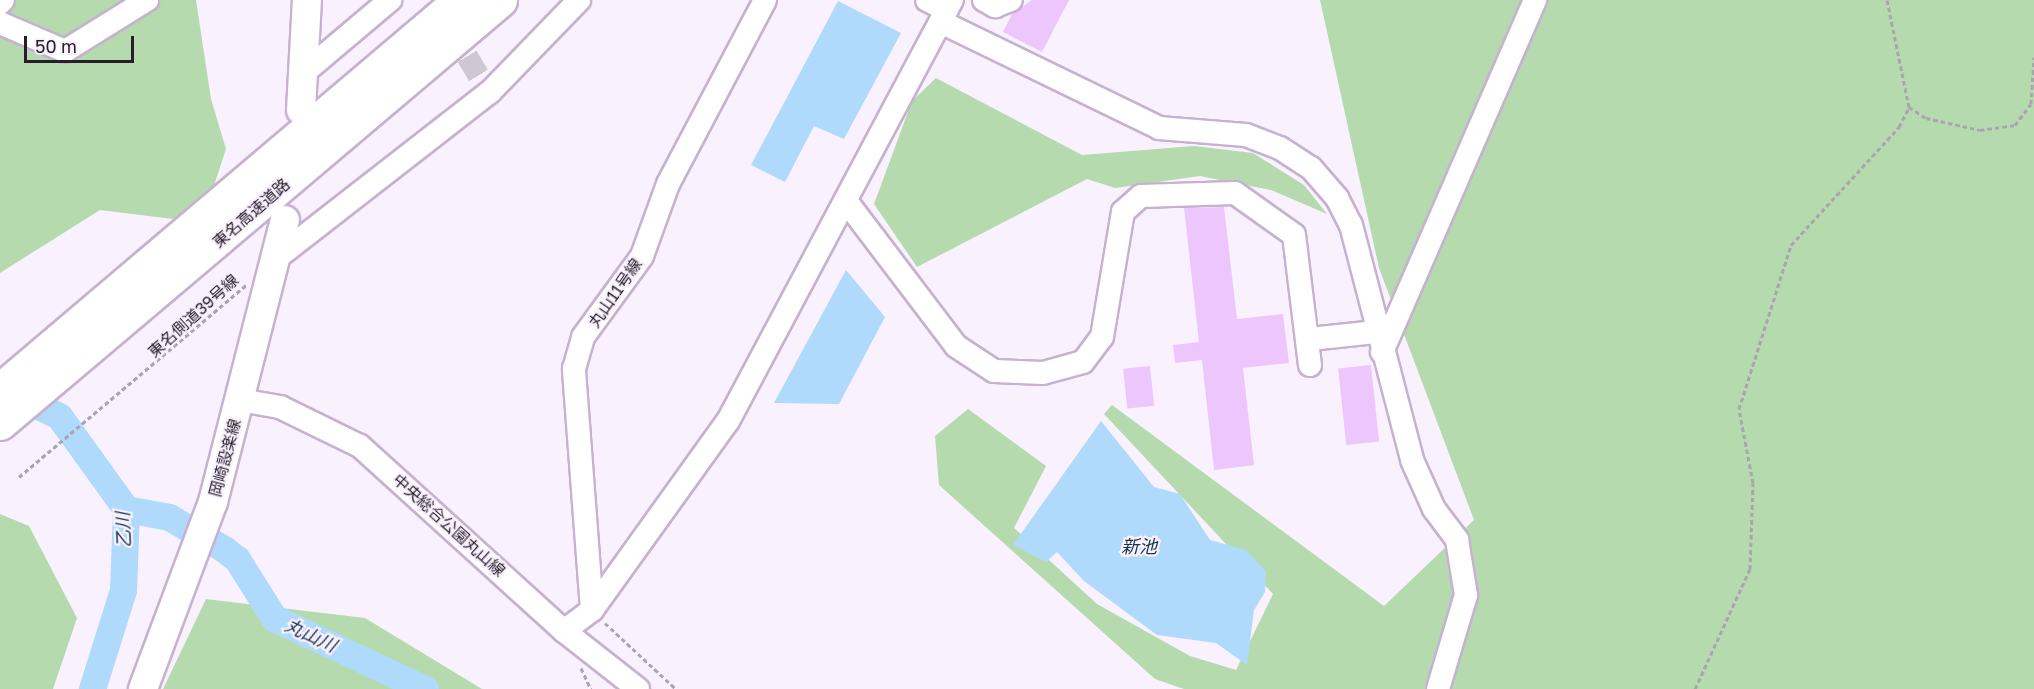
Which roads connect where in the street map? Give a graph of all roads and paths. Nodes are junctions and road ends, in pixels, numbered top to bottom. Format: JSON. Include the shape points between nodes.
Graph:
{"nodes":[{"id":1,"x":147,"y":0,"type":"edge"},
{"id":2,"x":308,"y":0,"type":"edge"},
{"id":3,"x":390,"y":0,"type":"edge"},
{"id":4,"x":460,"y":0,"type":"edge"},
{"id":5,"x":500,"y":0,"type":"edge"},
{"id":6,"x":579,"y":0,"type":"edge"},
{"id":7,"x":765,"y":0,"type":"edge"},
{"id":8,"x":984,"y":0,"type":"edge"},
{"id":9,"x":1011,"y":0,"type":"edge"},
{"id":10,"x":1534,"y":0,"type":"edge"},
{"id":11,"x":1887,"y":0,"type":"edge"},
{"id":12,"x":942,"y":8,"type":"edge"},
{"id":13,"x":0,"y":23,"type":"edge"},
{"id":14,"x":2034,"y":57,"type":"edge"},
{"id":15,"x":307,"y":70,"type":"junction"},
{"id":16,"x":1909,"y":107,"type":"junction"},
{"id":17,"x":301,"y":110,"type":"dead end"},
{"id":18,"x":846,"y":201,"type":"junction"},
{"id":19,"x":285,"y":220,"type":"dead end"},
{"id":20,"x":279,"y":256,"type":"junction"},
{"id":21,"x":253,"y":279,"type":"dead end"},
{"id":22,"x":92,"y":333,"type":"junction"},
{"id":23,"x":1310,"y":339,"type":"junction"},
{"id":24,"x":1379,"y":342,"type":"junction"},
{"id":25,"x":1310,"y":365,"type":"dead end"},
{"id":26,"x":0,"y":390,"type":"edge"},
{"id":27,"x":240,"y":400,"type":"junction"},
{"id":28,"x":0,"y":423,"type":"edge"},
{"id":29,"x":20,"y":477,"type":"dead end"},
{"id":30,"x":592,"y":610,"type":"junction"},
{"id":31,"x":564,"y":630,"type":"junction"},
{"id":32,"x":143,"y":689,"type":"edge"},
{"id":33,"x":638,"y":689,"type":"edge"},
{"id":34,"x":676,"y":689,"type":"edge"},
{"id":35,"x":1438,"y":689,"type":"edge"},
{"id":36,"x":1695,"y":689,"type":"edge"}],
"edges":[{"from":1,"to":13,"type":"street","via":[[65,51]]},
{"from":2,"to":15,"type":"main road"},
{"from":3,"to":15,"type":"street"},
{"from":4,"to":22,"type":"highway","name":"東名高速道路"},
{"from":5,"to":22,"type":"highway","name":"東名高速道路"},
{"from":6,"to":20,"type":"street","via":[[485,85]]},
{"from":7,"to":30,"type":"street","name":"丸山11号線","via":[[668,183],[642,256],[584,337],[577,358]]},
{"from":8,"to":9,"type":"street","via":[[996,6]]},
{"from":10,"to":24,"type":"street"},
{"from":11,"to":16,"type":"path"},
{"from":12,"to":18,"type":"street"},
{"from":12,"to":24,"type":"street","via":[[1114,111],[1159,128],[1246,135],[1311,168],[1351,225]]},
{"from":14,"to":16,"type":"path","via":[[2031,104],[2015,124],[1980,130],[1926,118]]},
{"from":15,"to":17,"type":"main road"},
{"from":16,"to":36,"type":"path","via":[[1899,127],[1791,245],[1739,409],[1753,483],[1750,569]]},
{"from":18,"to":23,"type":"street","via":[[956,346],[994,371],[1043,373],[1083,362],[1102,337],[1123,212],[1141,196],[1235,193],[1294,235]]},
{"from":18,"to":30,"type":"street","via":[[728,421]]},
{"from":19,"to":20,"type":"main road","name":"岡崎設楽線"},
{"from":20,"to":27,"type":"main road","name":"岡崎設楽線"},
{"from":21,"to":29,"type":"path","name":"東名側道39号線","via":[[123,394]]},
{"from":22,"to":26,"type":"highway","name":"東名高速道路"},
{"from":22,"to":28,"type":"highway","name":"東名高速道路"},
{"from":23,"to":24,"type":"street"},
{"from":23,"to":25,"type":"street"},
{"from":24,"to":35,"type":"street","via":[[1412,460],[1434,509],[1457,540],[1466,595]]},
{"from":27,"to":31,"type":"street","name":"中央総合公園丸山線","via":[[280,406],[360,446]]},
{"from":27,"to":32,"type":"main road","name":"岡崎設楽線","via":[[213,502]]},
{"from":30,"to":31,"type":"street"},
{"from":30,"to":34,"type":"path"},
{"from":31,"to":33,"type":"street","name":"中央総合公園丸山線"}]}
